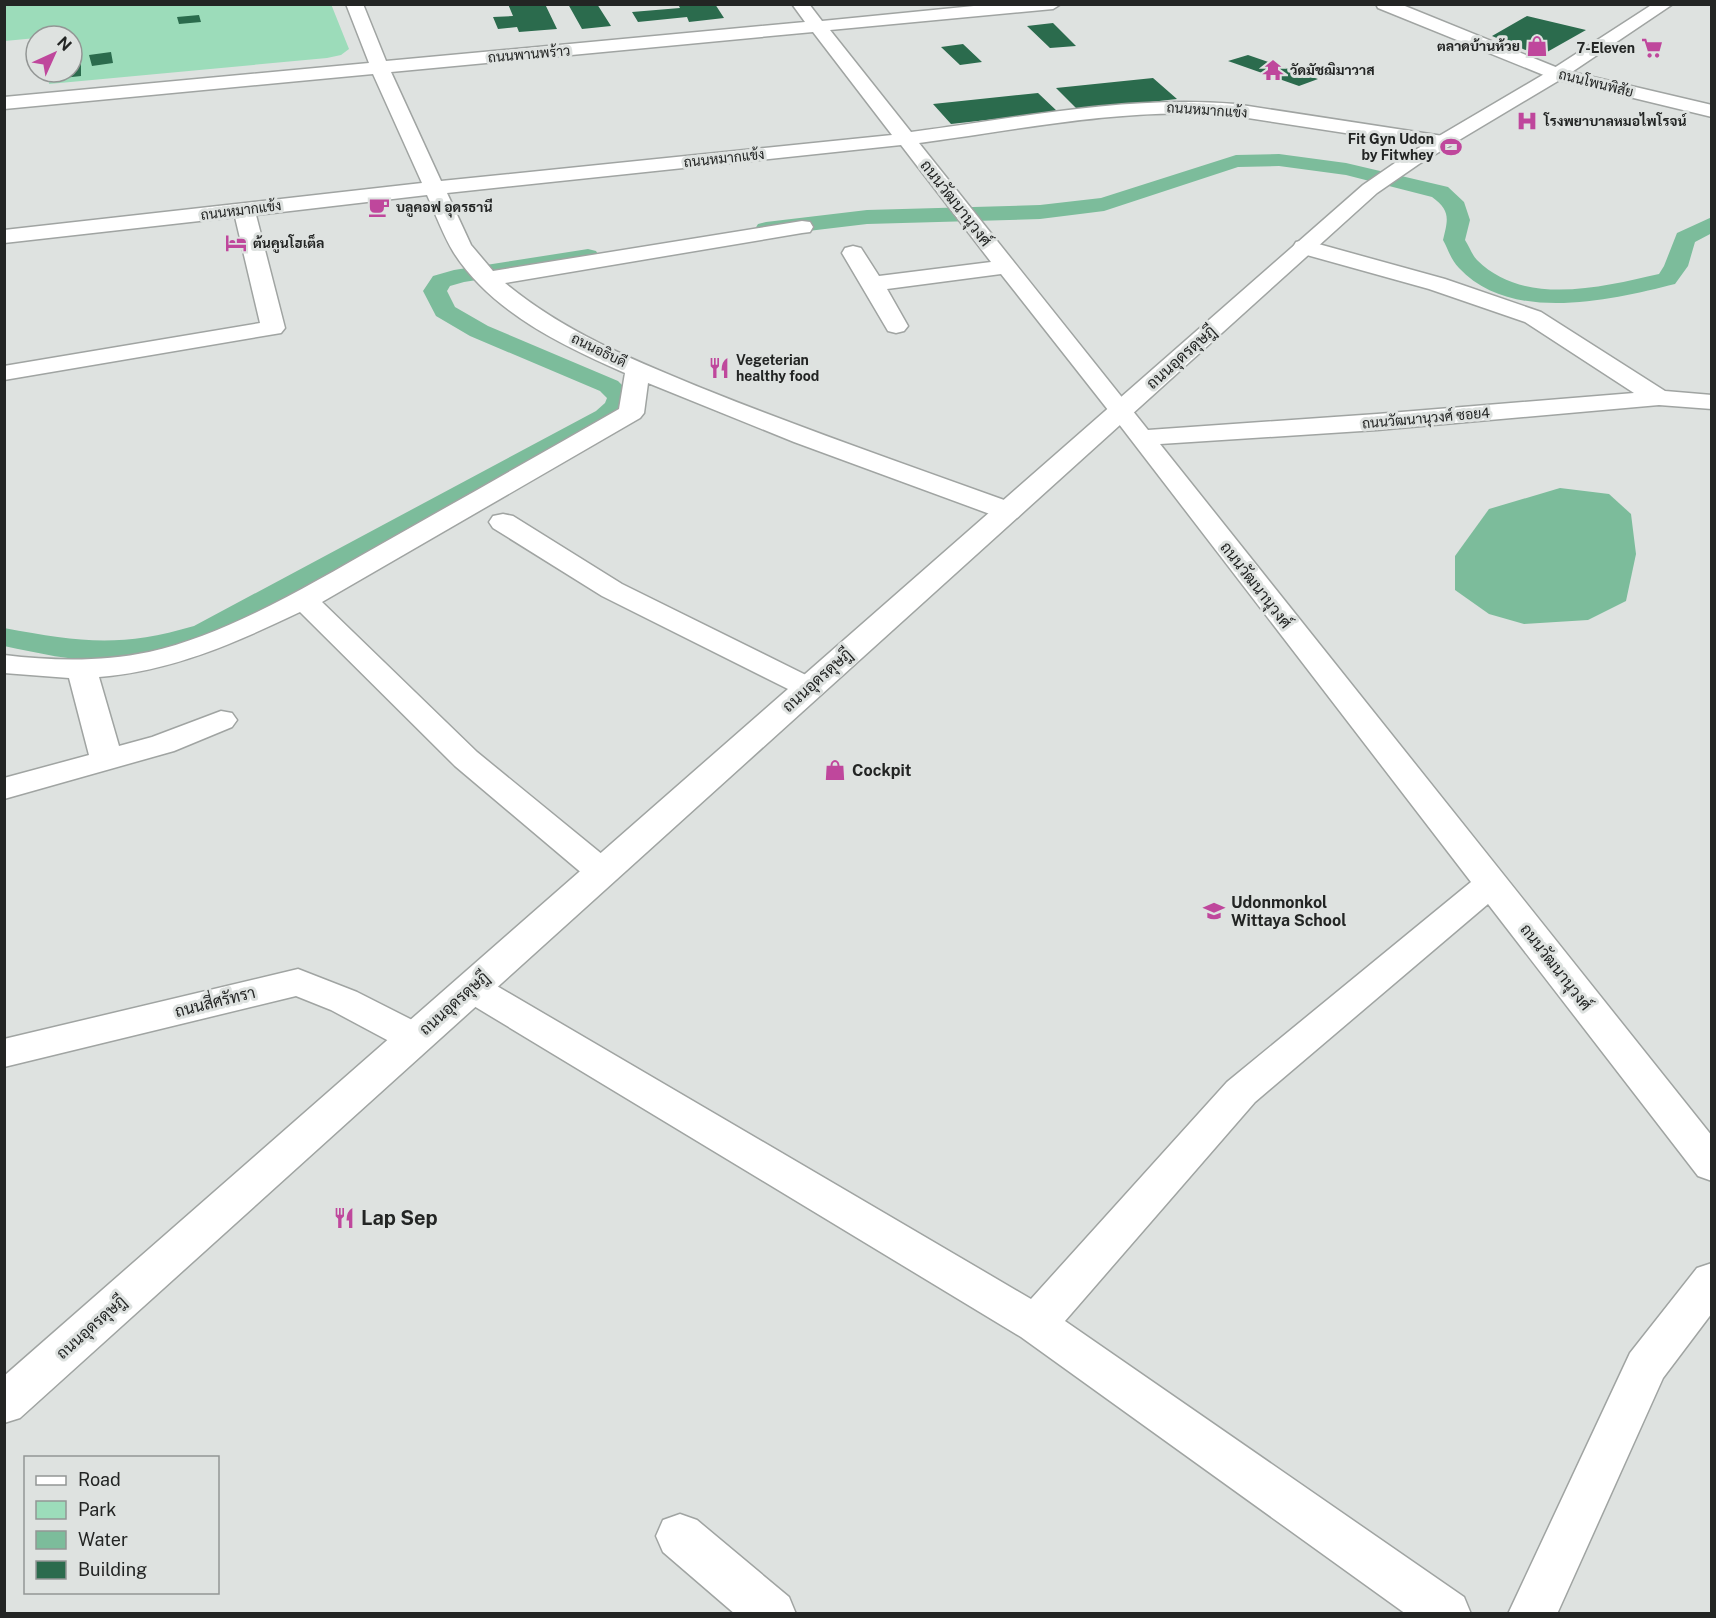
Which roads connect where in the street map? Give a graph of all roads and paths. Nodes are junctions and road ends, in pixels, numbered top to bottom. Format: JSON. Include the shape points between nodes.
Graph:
{"nodes":[{"id":1,"x":354,"y":4,"type":"edge"},
{"id":2,"x":800,"y":4,"type":"edge"},
{"id":3,"x":1053,"y":4,"type":"edge"},
{"id":4,"x":1384,"y":4,"type":"edge"},
{"id":5,"x":1665,"y":4,"type":"edge"},
{"id":6,"x":818,"y":27,"type":"junction"},
{"id":7,"x":378,"y":68,"type":"junction"},
{"id":8,"x":1557,"y":74,"type":"junction"},
{"id":9,"x":4,"y":103,"type":"edge"},
{"id":10,"x":1712,"y":111,"type":"edge"},
{"id":11,"x":906,"y":139,"type":"junction"},
{"id":12,"x":1443,"y":142,"type":"junction"},
{"id":13,"x":434,"y":188,"type":"junction"},
{"id":14,"x":244,"y":209,"type":"junction"},
{"id":15,"x":802,"y":227,"type":"dead end"},
{"id":16,"x":4,"y":237,"type":"edge"},
{"id":17,"x":1304,"y":247,"type":"junction"},
{"id":18,"x":853,"y":253,"type":"dead end"},
{"id":19,"x":1006,"y":267,"type":"junction"},
{"id":20,"x":486,"y":279,"type":"junction"},
{"id":21,"x":873,"y":284,"type":"junction"},
{"id":22,"x":897,"y":326,"type":"dead end"},
{"id":23,"x":638,"y":369,"type":"junction"},
{"id":24,"x":4,"y":373,"type":"edge"},
{"id":25,"x":1659,"y":398,"type":"junction"},
{"id":26,"x":1712,"y":402,"type":"edge"},
{"id":27,"x":1121,"y":410,"type":"junction"},
{"id":28,"x":1141,"y":438,"type":"junction"},
{"id":29,"x":1008,"y":511,"type":"junction"},
{"id":30,"x":503,"y":522,"type":"dead end"},
{"id":31,"x":304,"y":600,"type":"junction"},
{"id":32,"x":4,"y":664,"type":"edge"},
{"id":33,"x":82,"y":671,"type":"junction"},
{"id":34,"x":809,"y":688,"type":"junction"},
{"id":35,"x":221,"y":720,"type":"dead end"},
{"id":36,"x":107,"y":761,"type":"junction"},
{"id":37,"x":4,"y":789,"type":"edge"},
{"id":38,"x":602,"y":872,"type":"junction"},
{"id":39,"x":1490,"y":884,"type":"junction"},
{"id":40,"x":472,"y":988,"type":"junction"},
{"id":41,"x":415,"y":1038,"type":"junction"},
{"id":42,"x":4,"y":1053,"type":"edge"},
{"id":43,"x":1712,"y":1165,"type":"edge"},
{"id":44,"x":1712,"y":1280,"type":"edge"},
{"id":45,"x":1036,"y":1324,"type":"junction"},
{"id":46,"x":4,"y":1404,"type":"edge"},
{"id":47,"x":680,"y":1536,"type":"dead end"},
{"id":48,"x":772,"y":1614,"type":"edge"},
{"id":49,"x":1447,"y":1614,"type":"edge"},
{"id":50,"x":1532,"y":1614,"type":"edge"}],
"edges":[{"from":1,"to":7,"type":"street","name":"ถนนอธิบดี"},
{"from":2,"to":6,"type":"street","name":"ถนนวัฒนานุวงศ์"},
{"from":3,"to":6,"type":"street","name":"ถนนพานพร้าว"},
{"from":4,"to":8,"type":"street","name":"ถนนโพนพิสัย"},
{"from":5,"to":8,"type":"street","name":"ถนนอุดรดุษฎี"},
{"from":6,"to":7,"type":"street","name":"ถนนพานพร้าว"},
{"from":6,"to":11,"type":"street","name":"ถนนวัฒนานุวงศ์"},
{"from":7,"to":9,"type":"street","name":"ถนนพานพร้าว"},
{"from":7,"to":13,"type":"street","name":"ถนนอธิบดี"},
{"from":8,"to":10,"type":"street","name":"ถนนโพนพิสัย"},
{"from":8,"to":12,"type":"street","name":"ถนนอุดรดุษฎี"},
{"from":11,"to":12,"type":"street","name":"ถนนหมากแข้ง","via":[[1166,107],[1236,110]]},
{"from":11,"to":13,"type":"street","name":"ถนนหมากแข้ง"},
{"from":11,"to":19,"type":"street","name":"ถนนวัฒนานุวงศ์"},
{"from":12,"to":17,"type":"street","name":"ถนนอุดรดุษฎี","via":[[1370,189]]},
{"from":13,"to":14,"type":"street","name":"ถนนหมากแข้ง"},
{"from":13,"to":20,"type":"street","name":"ถนนอธิบดี","via":[[467,258]]},
{"from":14,"to":16,"type":"street","name":"ถนนหมากแข้ง"},
{"from":14,"to":24,"type":"street","via":[[273,328]]},
{"from":15,"to":20,"type":"street"},
{"from":17,"to":25,"type":"street","via":[[1437,284],[1533,317]]},
{"from":17,"to":27,"type":"street","name":"ถนนอุดรดุษฎี"},
{"from":18,"to":21,"type":"street"},
{"from":19,"to":21,"type":"street"},
{"from":19,"to":27,"type":"street","name":"ถนนวัฒนานุวงศ์"},
{"from":20,"to":23,"type":"street","name":"ถนนอธิบดี","via":[[528,313]]},
{"from":21,"to":22,"type":"street"},
{"from":23,"to":29,"type":"street","name":"ถนนอธิบดี","via":[[731,409]]},
{"from":23,"to":31,"type":"street","via":[[631,413]]},
{"from":25,"to":26,"type":"street","name":"ถนนวัฒนานุวงศ์ ซอย4"},
{"from":25,"to":28,"type":"street","name":"ถนนวัฒนานุวงศ์ ซอย4"},
{"from":27,"to":28,"type":"street","name":"ถนนวัฒนานุวงศ์"},
{"from":27,"to":29,"type":"street","name":"ถนนอุดรดุษฎี"},
{"from":28,"to":39,"type":"street","name":"ถนนวัฒนานุวงศ์"},
{"from":29,"to":34,"type":"street","name":"ถนนอุดรดุษฎี"},
{"from":30,"to":34,"type":"street","via":[[612,590]]},
{"from":31,"to":33,"type":"street","via":[[195,648],[150,661]]},
{"from":31,"to":38,"type":"street","via":[[466,759]]},
{"from":32,"to":33,"type":"street"},
{"from":33,"to":36,"type":"street"},
{"from":34,"to":38,"type":"street","name":"ถนนอุดรดุษฎี"},
{"from":35,"to":36,"type":"street"},
{"from":36,"to":37,"type":"street"},
{"from":38,"to":40,"type":"street","name":"ถนนอุดรดุษฎี"},
{"from":39,"to":43,"type":"street","name":"ถนนวัฒนานุวงศ์"},
{"from":39,"to":45,"type":"street","via":[[1241,1092]]},
{"from":40,"to":41,"type":"street","name":"ถนนอุดรดุษฎี"},
{"from":40,"to":45,"type":"street"},
{"from":41,"to":42,"type":"street","name":"ถนนสี่ศรัทรา","via":[[344,1000],[298,982]]},
{"from":41,"to":46,"type":"street","name":"ถนนอุดรดุษฎี"},
{"from":44,"to":50,"type":"street","via":[[1646,1366]]},
{"from":45,"to":49,"type":"street"},
{"from":47,"to":48,"type":"street"}]}
